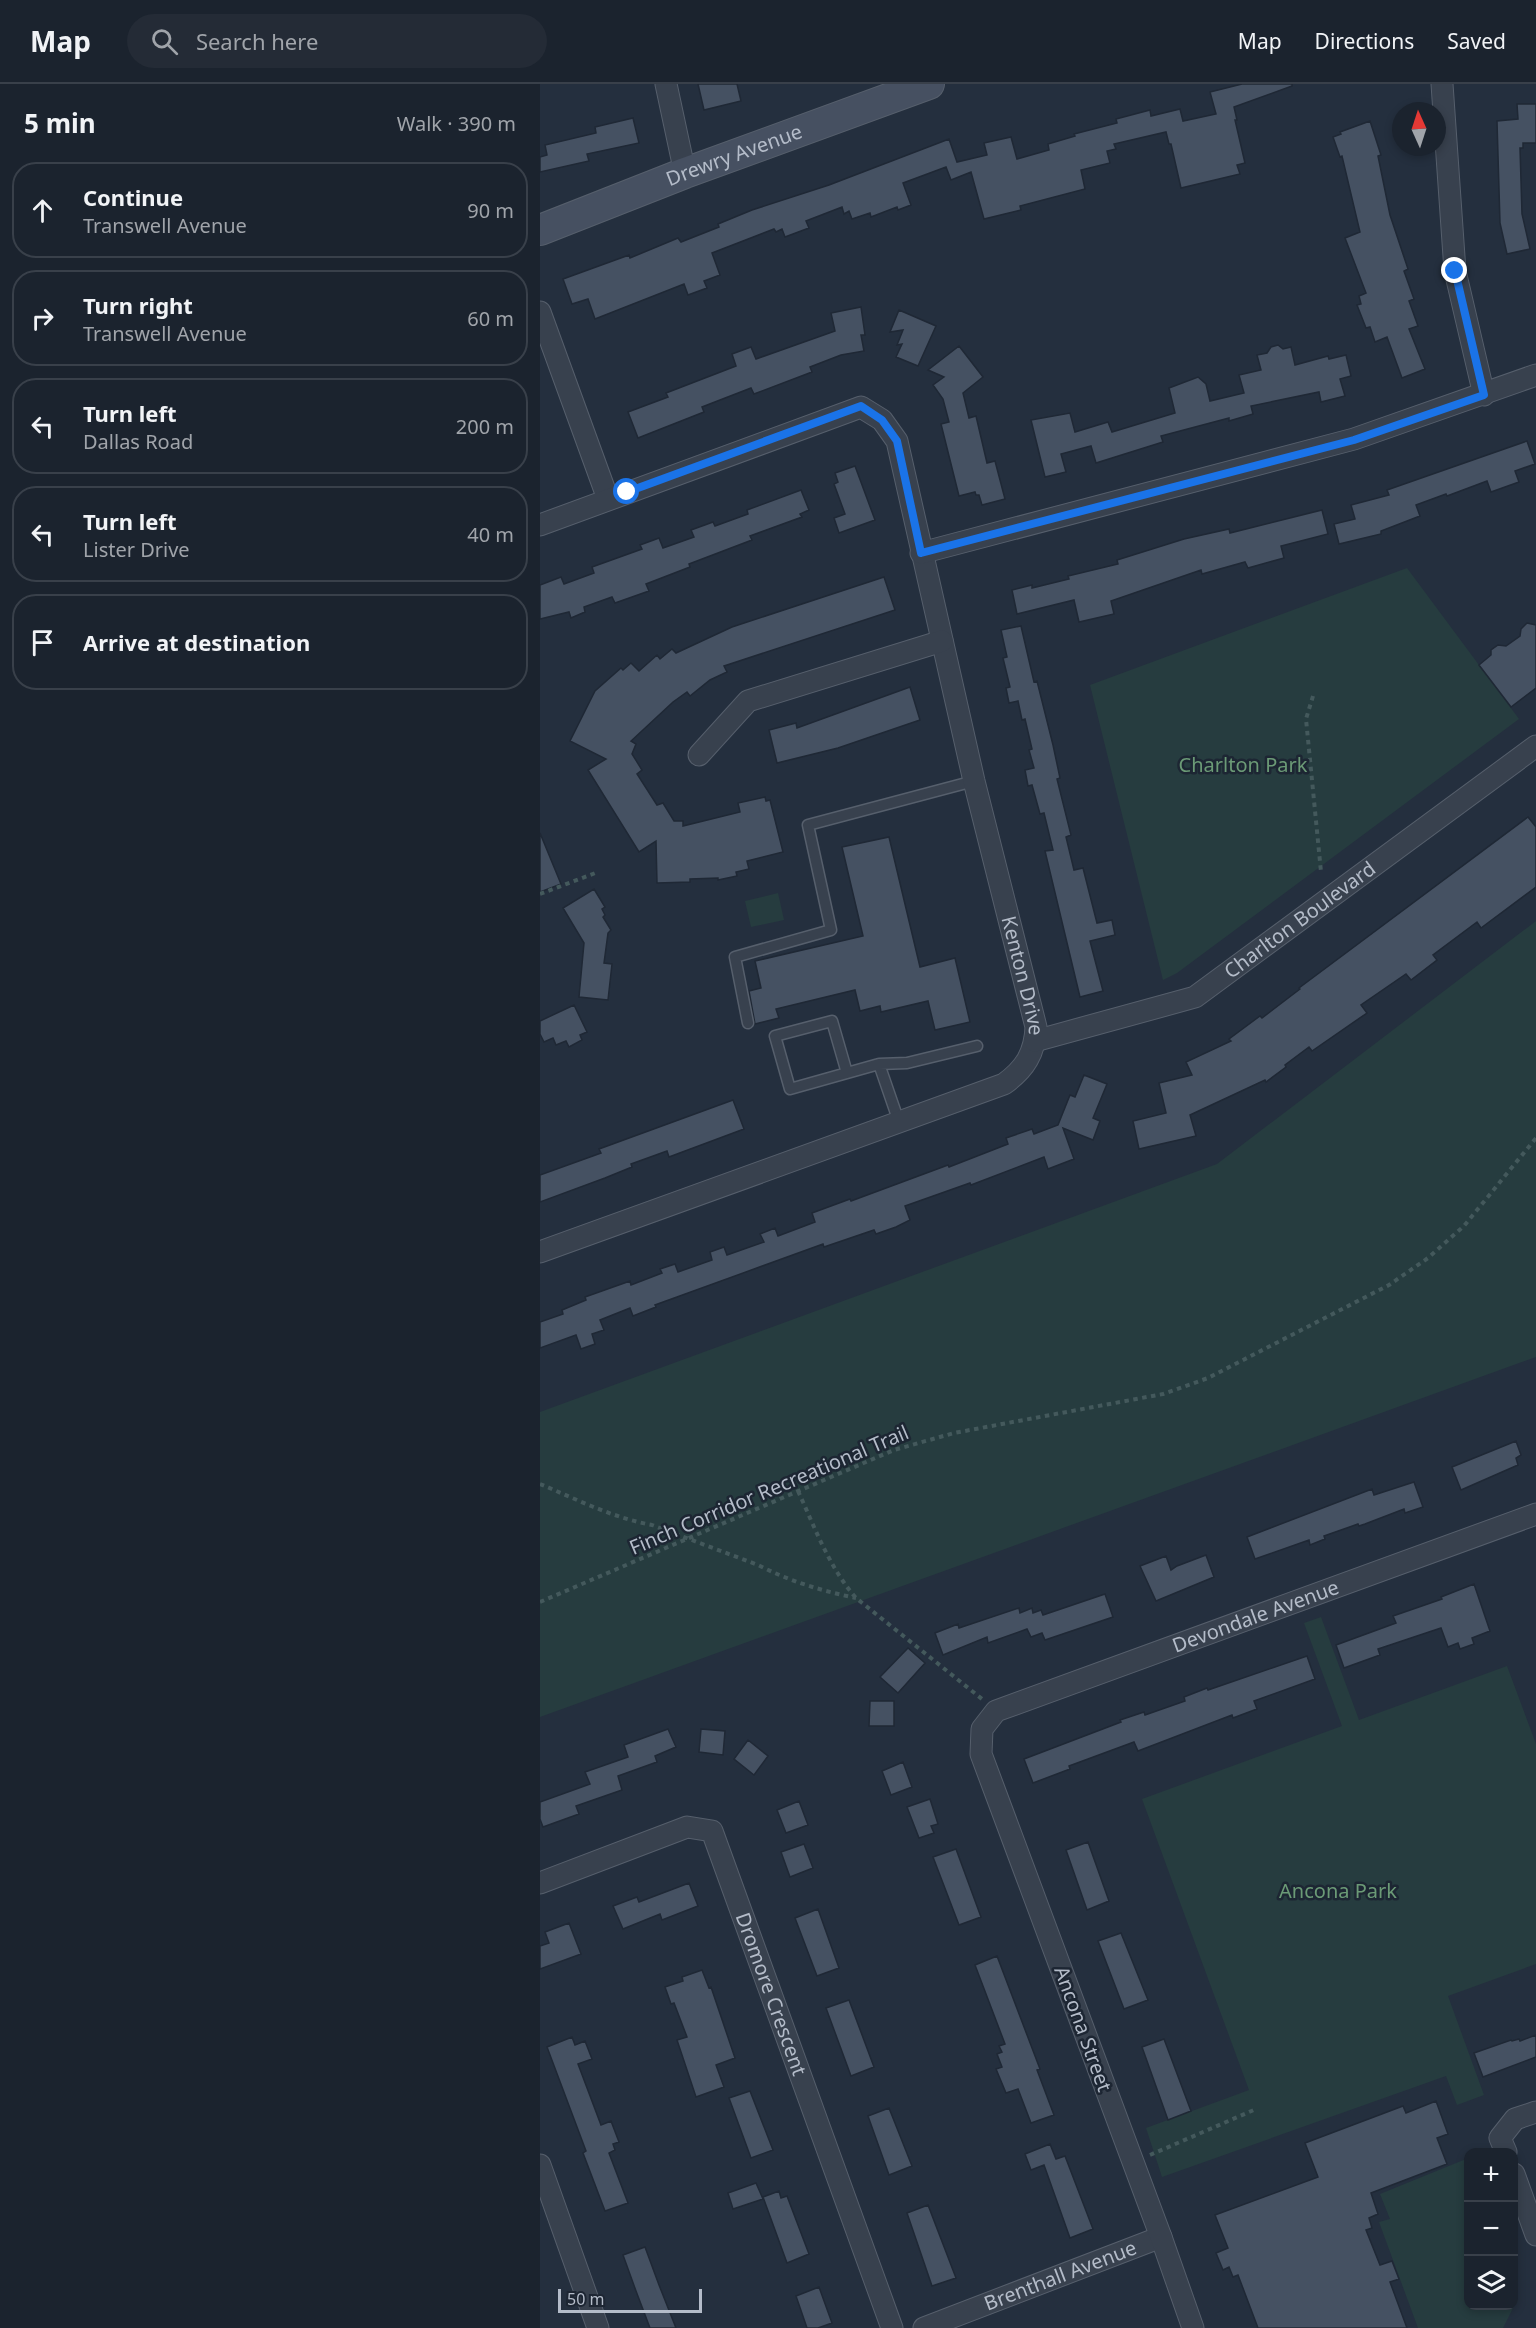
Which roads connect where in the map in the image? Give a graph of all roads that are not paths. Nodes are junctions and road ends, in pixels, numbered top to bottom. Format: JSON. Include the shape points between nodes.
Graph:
{"nodes":[{"id":1,"x":666,"y":84,"type":"edge"},
{"id":2,"x":929,"y":84,"type":"edge"},
{"id":3,"x":1442,"y":84,"type":"edge"},
{"id":4,"x":685,"y":173,"type":"junction"},
{"id":5,"x":540,"y":230,"type":"edge"},
{"id":6,"x":540,"y":312,"type":"edge"},
{"id":7,"x":1536,"y":375,"type":"edge"},
{"id":8,"x":1484,"y":395,"type":"junction"},
{"id":9,"x":608,"y":499,"type":"junction"},
{"id":10,"x":540,"y":525,"type":"edge"},
{"id":11,"x":921,"y":553,"type":"junction"},
{"id":12,"x":942,"y":641,"type":"junction"},
{"id":13,"x":1536,"y":746,"type":"edge"},
{"id":14,"x":699,"y":755,"type":"dead end"},
{"id":15,"x":974,"y":781,"type":"junction"},
{"id":16,"x":748,"y":1023,"type":"dead end"},
{"id":17,"x":1035,"y":1041,"type":"junction"},
{"id":18,"x":977,"y":1046,"type":"dead end"},
{"id":19,"x":879,"y":1065,"type":"junction"},
{"id":20,"x":847,"y":1073,"type":"junction"},
{"id":21,"x":899,"y":1122,"type":"junction"},
{"id":22,"x":540,"y":1252,"type":"edge"},
{"id":23,"x":1536,"y":1514,"type":"edge"},
{"id":24,"x":982,"y":1728,"type":"joint"},
{"id":25,"x":540,"y":1883,"type":"edge"},
{"id":26,"x":1536,"y":2112,"type":"edge"},
{"id":27,"x":1503,"y":2145,"type":"edge"},
{"id":28,"x":540,"y":2165,"type":"edge"},
{"id":29,"x":1518,"y":2185,"type":"edge"},
{"id":30,"x":1536,"y":2235,"type":"edge"},
{"id":31,"x":1161,"y":2238,"type":"junction"},
{"id":32,"x":598,"y":2328,"type":"edge"},
{"id":33,"x":892,"y":2328,"type":"edge"},
{"id":34,"x":924,"y":2328,"type":"edge"},
{"id":35,"x":1193,"y":2328,"type":"edge"}],
"edges":[{"from":1,"to":4,"type":"street"},
{"from":2,"to":4,"type":"street","name":"Drewry Avenue"},
{"from":3,"to":8,"type":"street","via":[[1455,271]]},
{"from":4,"to":5,"type":"street","name":"Drewry Avenue"},
{"from":6,"to":9,"type":"street"},
{"from":7,"to":8,"type":"street"},
{"from":8,"to":11,"type":"street","via":[[1354,440]]},
{"from":9,"to":10,"type":"street"},
{"from":9,"to":11,"type":"street","name":"Kenton Drive","via":[[861,406],[882,420],[897,441]]},
{"from":11,"to":12,"type":"street","name":"Kenton Drive"},
{"from":12,"to":14,"type":"street","via":[[748,701]]},
{"from":12,"to":15,"type":"street","name":"Kenton Drive"},
{"from":13,"to":17,"type":"street","name":"Charlton Boulevard","via":[[1194,997]]},
{"from":15,"to":16,"type":"lane","via":[[808,825],[831,930],[735,957]]},
{"from":15,"to":17,"type":"street","name":"Kenton Drive","via":[[1033,1012]]},
{"from":17,"to":21,"type":"street","name":"Kenton Drive","via":[[1030,1059],[1004,1084]]},
{"from":18,"to":19,"type":"lane","via":[[907,1063]]},
{"from":19,"to":20,"type":"lane"},
{"from":19,"to":21,"type":"lane"},
{"from":20,"to":20,"type":"lane","via":[[790,1089],[775,1036],[832,1021]]},
{"from":21,"to":22,"type":"street","name":"Kenton Drive"},
{"from":23,"to":24,"type":"street","name":"Devondale Avenue","via":[[996,1711]]},
{"from":24,"to":31,"type":"street","name":"Ancona Street","via":[[981,1754]]},
{"from":25,"to":33,"type":"street","name":"Dromore Crescent","via":[[687,1827],[712,1831]]},
{"from":26,"to":27,"type":"street","via":[[1515,2119]]},
{"from":28,"to":32,"type":"street"},
{"from":29,"to":30,"type":"street"},
{"from":31,"to":34,"type":"street","name":"Brenthall Avenue"},
{"from":31,"to":35,"type":"street","name":"Ancona Street"}]}
